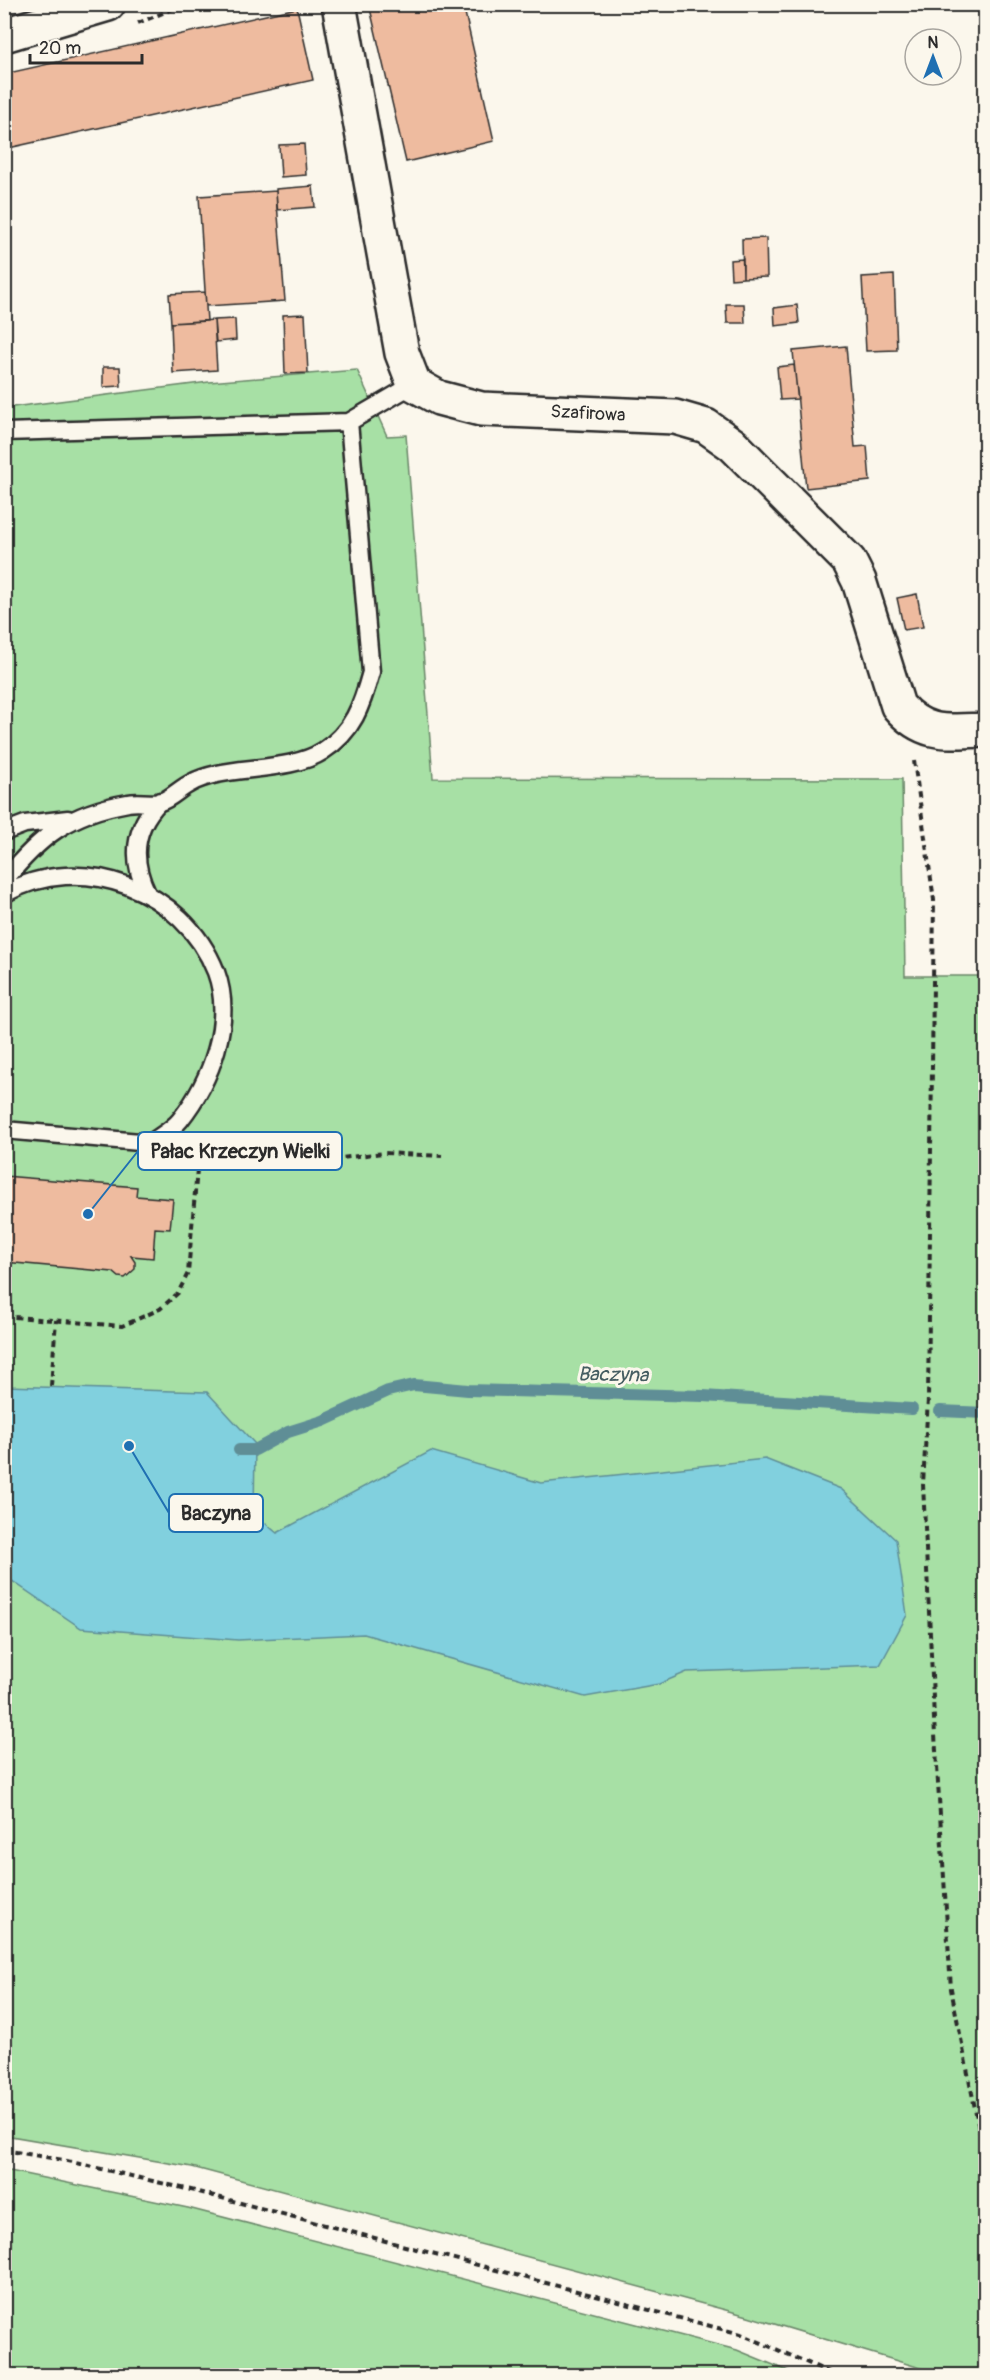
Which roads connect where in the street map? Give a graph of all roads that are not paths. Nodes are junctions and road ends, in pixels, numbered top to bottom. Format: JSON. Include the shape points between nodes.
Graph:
{"nodes":[{"id":1,"x":108,"y":4,"type":"edge"},
{"id":2,"x":339,"y":4,"type":"edge"},
{"id":3,"x":4,"y":35,"type":"edge"},
{"id":4,"x":414,"y":384,"type":"junction"},
{"id":5,"x":350,"y":422,"type":"junction"},
{"id":6,"x":4,"y":432,"type":"edge"},
{"id":7,"x":986,"y":730,"type":"edge"},
{"id":8,"x":160,"y":801,"type":"junction"},
{"id":9,"x":73,"y":819,"type":"junction"},
{"id":10,"x":4,"y":832,"type":"edge"},
{"id":11,"x":4,"y":880,"type":"edge"},
{"id":12,"x":147,"y":893,"type":"junction"},
{"id":13,"x":4,"y":894,"type":"edge"},
{"id":14,"x":4,"y":1130,"type":"edge"}],
"edges":[{"from":1,"to":3,"type":"street"},
{"from":2,"to":4,"type":"street","via":[[402,354]]},
{"from":4,"to":5,"type":"lane"},
{"from":4,"to":7,"type":"street","name":"Szafirowa","via":[[439,398],[481,409],[675,417],[706,426],[733,445],[849,561],[859,581],[898,706],[911,722],[937,731]]},
{"from":5,"to":6,"type":"lane"},
{"from":5,"to":8,"type":"lane","via":[[371,672],[361,710],[346,732],[322,752],[290,763],[216,774]]},
{"from":8,"to":9,"type":"lane","via":[[99,808]]},
{"from":8,"to":12,"type":"lane","via":[[148,813],[137,842],[138,874]]},
{"from":9,"to":10,"type":"lane","via":[[25,824]]},
{"from":9,"to":11,"type":"lane","via":[[43,837]]},
{"from":12,"to":13,"type":"lane","via":[[79,874],[49,876]]},
{"from":12,"to":14,"type":"lane","via":[[184,922],[216,971],[222,997],[222,1027],[199,1093],[178,1122],[151,1143]]}]}
